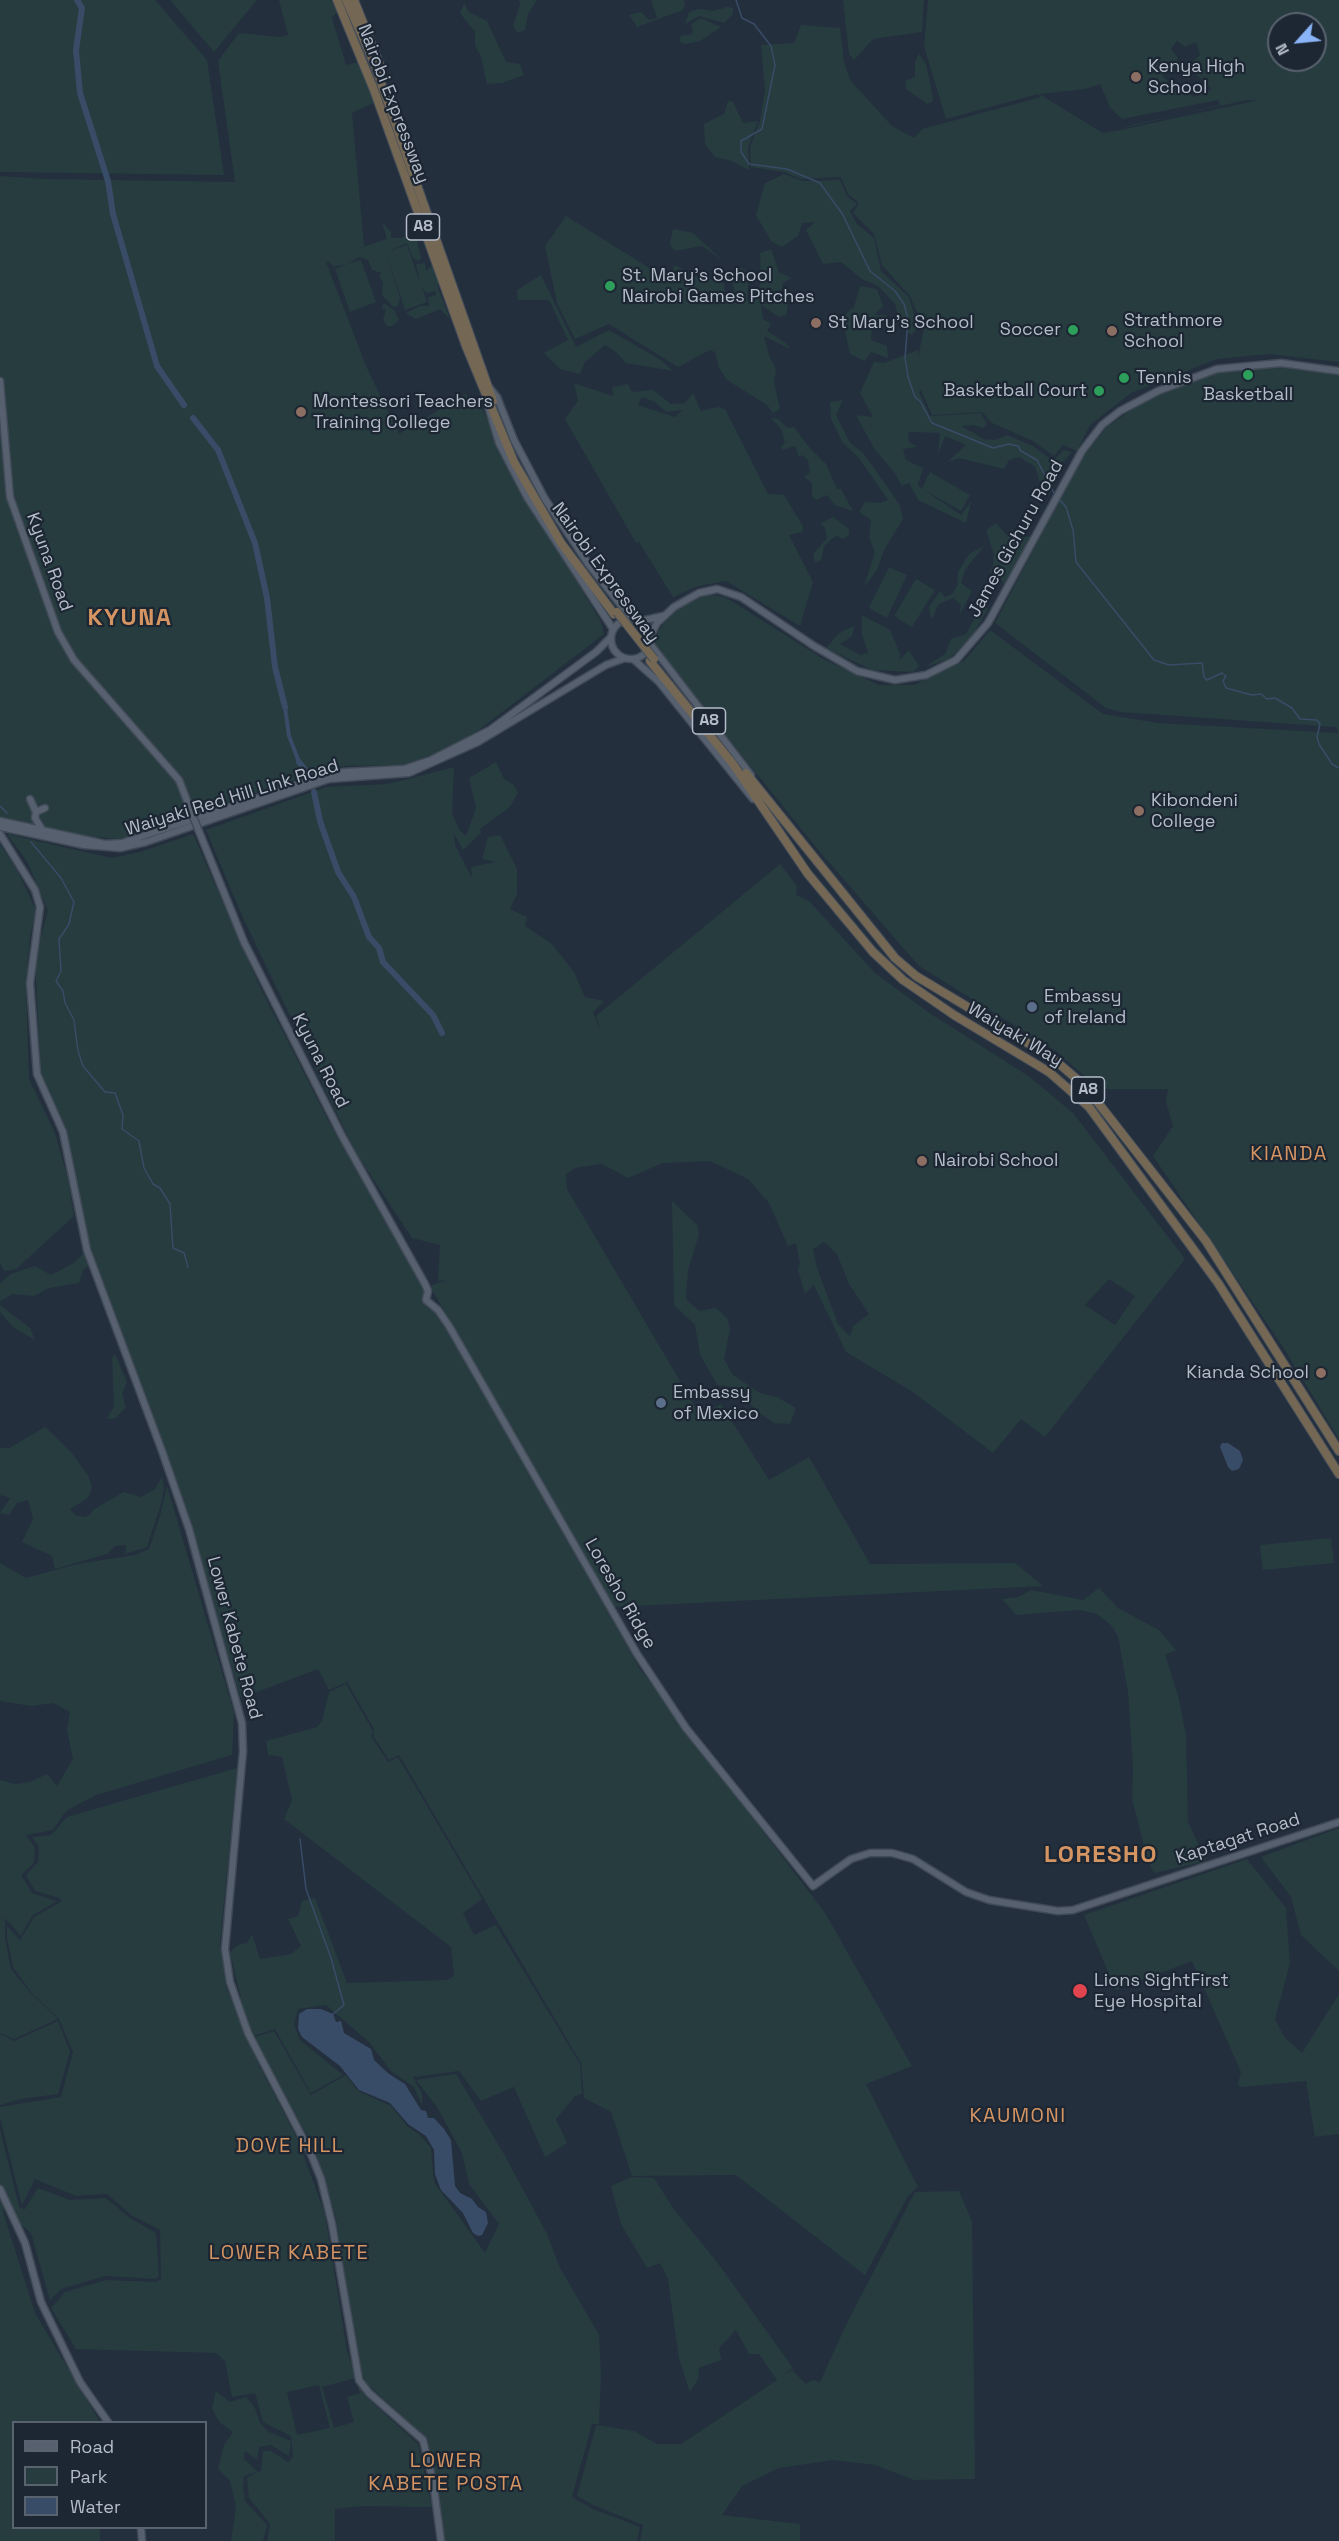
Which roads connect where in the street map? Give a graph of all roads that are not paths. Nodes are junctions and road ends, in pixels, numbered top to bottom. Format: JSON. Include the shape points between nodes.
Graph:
{"nodes":[{"id":1,"x":337,"y":0,"type":"edge"},
{"id":2,"x":346,"y":0,"type":"edge"},
{"id":3,"x":354,"y":0,"type":"edge"},
{"id":4,"x":387,"y":99,"type":"junction"},
{"id":5,"x":1339,"y":371,"type":"edge"},
{"id":6,"x":0,"y":381,"type":"edge"},
{"id":7,"x":488,"y":385,"type":"junction"},
{"id":8,"x":487,"y":399,"type":"junction"},
{"id":9,"x":520,"y":470,"type":"junction"},
{"id":10,"x":618,"y":603,"type":"junction"},
{"id":11,"x":606,"y":615,"type":"junction"},
{"id":12,"x":663,"y":616,"type":"junction"},
{"id":13,"x":631,"y":618,"type":"junction"},
{"id":14,"x":641,"y":621,"type":"junction"},
{"id":15,"x":613,"y":629,"type":"junction"},
{"id":16,"x":651,"y":635,"type":"junction"},
{"id":17,"x":611,"y":637,"type":"junction"},
{"id":18,"x":651,"y":645,"type":"junction"},
{"id":19,"x":625,"y":658,"type":"junction"},
{"id":20,"x":656,"y":658,"type":"junction"},
{"id":21,"x":633,"y":659,"type":"junction"},
{"id":22,"x":659,"y":681,"type":"junction"},
{"id":23,"x":534,"y":700,"type":"junction"},
{"id":24,"x":541,"y":705,"type":"junction"},
{"id":25,"x":734,"y":761,"type":"junction"},
{"id":26,"x":30,"y":799,"type":"dead end"},
{"id":27,"x":764,"y":800,"type":"junction"},
{"id":28,"x":45,"y":808,"type":"dead end"},
{"id":29,"x":35,"y":815,"type":"junction"},
{"id":30,"x":0,"y":821,"type":"edge"},
{"id":31,"x":21,"y":826,"type":"junction"},
{"id":32,"x":0,"y":827,"type":"edge"},
{"id":33,"x":43,"y":831,"type":"junction"},
{"id":34,"x":0,"y":834,"type":"edge"},
{"id":35,"x":69,"y":839,"type":"junction"},
{"id":36,"x":426,"y":1300,"type":"joint"},
{"id":37,"x":1243,"y":1302,"type":"junction"},
{"id":38,"x":1235,"y":1308,"type":"junction"},
{"id":39,"x":1270,"y":1342,"type":"junction"},
{"id":40,"x":1260,"y":1351,"type":"junction"},
{"id":41,"x":1339,"y":1451,"type":"edge"},
{"id":42,"x":1339,"y":1474,"type":"edge"},
{"id":43,"x":1339,"y":1822,"type":"edge"},
{"id":44,"x":813,"y":1886,"type":"joint"},
{"id":45,"x":0,"y":2189,"type":"edge"},
{"id":46,"x":107,"y":2421,"type":"edge"},
{"id":47,"x":441,"y":2541,"type":"edge"}],
"edges":[{"from":1,"to":8,"type":"highway","name":"Nairobi Expressway","number":"A8"},
{"from":2,"to":4,"type":"highway","name":"Nairobi Expressway","number":"A8"},
{"from":3,"to":4,"type":"highway","via":[[379,63]]},
{"from":4,"to":7,"type":"highway","name":"Nairobi Expressway","number":"A8"},
{"from":5,"to":12,"type":"main road","name":"James Gichuru Road","via":[[1260,363],[1217,369],[1158,391],[1120,411],[1102,425],[1082,451],[988,623],[956,660],[926,675],[895,680],[857,671],[741,597],[717,589],[699,593]]},
{"from":6,"to":36,"type":"main road","name":"Kyuna Road","bridge":true,"via":[[10,497],[58,632],[74,660],[179,780],[244,942],[342,1136],[425,1284]]},
{"from":7,"to":9,"type":"highway","name":"Nairobi Expressway","number":"A8"},
{"from":7,"to":10,"type":"main road","number":"A8","via":[[545,500]]},
{"from":8,"to":9,"type":"highway","name":"Nairobi Expressway","number":"A8"},
{"from":8,"to":11,"type":"main road","via":[[495,432],[518,481]]},
{"from":9,"to":20,"type":"highway","name":"Nairobi Expressway","number":"A8","bridge":true,"via":[[580,563]]},
{"from":9,"to":25,"type":"highway","name":"Nairobi Expressway","number":"A8","bridge":true,"via":[[578,567]]},
{"from":10,"to":11,"type":"main road","via":[[618,617],[611,619]]},
{"from":10,"to":13,"type":"main road","number":"A8"},
{"from":11,"to":15,"type":"main road"},
{"from":12,"to":14,"type":"main road"},
{"from":12,"to":16,"type":"main road"},
{"from":13,"to":14,"type":"main road"},
{"from":13,"to":15,"type":"main road"},
{"from":14,"to":16,"type":"main road"},
{"from":15,"to":17,"type":"main road"},
{"from":16,"to":18,"type":"main road"},
{"from":17,"to":19,"type":"main road","via":[[613,648]]},
{"from":17,"to":23,"type":"main road","name":"Waiyaki Red Hill Link Road"},
{"from":18,"to":20,"type":"main road","name":"Waiyaki Way","number":"A8"},
{"from":18,"to":21,"type":"main road","via":[[644,655]]},
{"from":19,"to":21,"type":"main road"},
{"from":19,"to":24,"type":"main road","name":"Waiyaki Red Hill Link Road","via":[[606,665]]},
{"from":20,"to":22,"type":"main road","via":[[652,655],[646,662]]},
{"from":20,"to":25,"type":"highway","name":"Nairobi Expressway","number":"A8"},
{"from":20,"to":27,"type":"main road","name":"Waiyaki Way","number":"A8","via":[[738,758]]},
{"from":21,"to":22,"type":"main road","name":"Waiyaki Way"},
{"from":22,"to":27,"type":"main road","name":"Waiyaki Way","via":[[754,801]]},
{"from":23,"to":24,"type":"main road"},
{"from":23,"to":35,"type":"main road","name":"Waiyaki Red Hill Link Road","via":[[478,736],[404,769],[324,776],[128,842],[105,844]]},
{"from":24,"to":35,"type":"main road","name":"Waiyaki Red Hill Link Road","via":[[465,749],[409,773],[329,779],[130,847],[106,849]]},
{"from":25,"to":27,"type":"highway","name":"Nairobi Expressway","number":"A8"},
{"from":26,"to":29,"type":"main road"},
{"from":27,"to":37,"type":"highway","name":"Waiyaki Way","number":"A8","via":[[895,958],[916,976],[1051,1057],[1085,1086],[1183,1209]]},
{"from":27,"to":38,"type":"highway","name":"Waiyaki Way","number":"A8","via":[[787,846],[857,936],[887,966],[954,1015],[1049,1072],[1089,1107]]},
{"from":28,"to":29,"type":"main road"},
{"from":29,"to":31,"type":"main road"},
{"from":29,"to":33,"type":"main road"},
{"from":30,"to":31,"type":"main road","name":"Waiyaki Red Hill Link Road"},
{"from":31,"to":33,"type":"main road","name":"Waiyaki Red Hill Link Road"},
{"from":32,"to":35,"type":"main road","name":"Waiyaki Red Hill Link Road"},
{"from":33,"to":35,"type":"main road","name":"Waiyaki Red Hill Link Road"},
{"from":34,"to":47,"type":"main road","name":"Lower Kabete Road","via":[[35,890],[40,907],[30,982],[37,1074],[63,1132],[87,1250],[189,1529],[242,1723],[225,1949],[230,1982],[248,2033],[321,2179],[359,2380],[423,2440]]},
{"from":36,"to":44,"type":"main road","name":"Loresho Ridge","via":[[451,1330],[637,1654],[686,1728]]},
{"from":37,"to":38,"type":"highway"},
{"from":37,"to":39,"type":"highway","name":"Waiyaki Way","number":"A8"},
{"from":38,"to":40,"type":"highway","name":"Waiyaki Way","number":"A8"},
{"from":39,"to":40,"type":"highway","via":[[1269,1348]]},
{"from":39,"to":41,"type":"highway","name":"Waiyaki Way","number":"A8"},
{"from":40,"to":42,"type":"highway","name":"Waiyaki Way","number":"A8"},
{"from":43,"to":44,"type":"main road","name":"Kaptagat Road","via":[[1073,1910],[989,1900],[966,1892],[913,1859],[892,1853],[870,1853],[851,1859]]},
{"from":45,"to":46,"type":"main road","via":[[25,2243],[41,2302],[80,2382]]}]}
